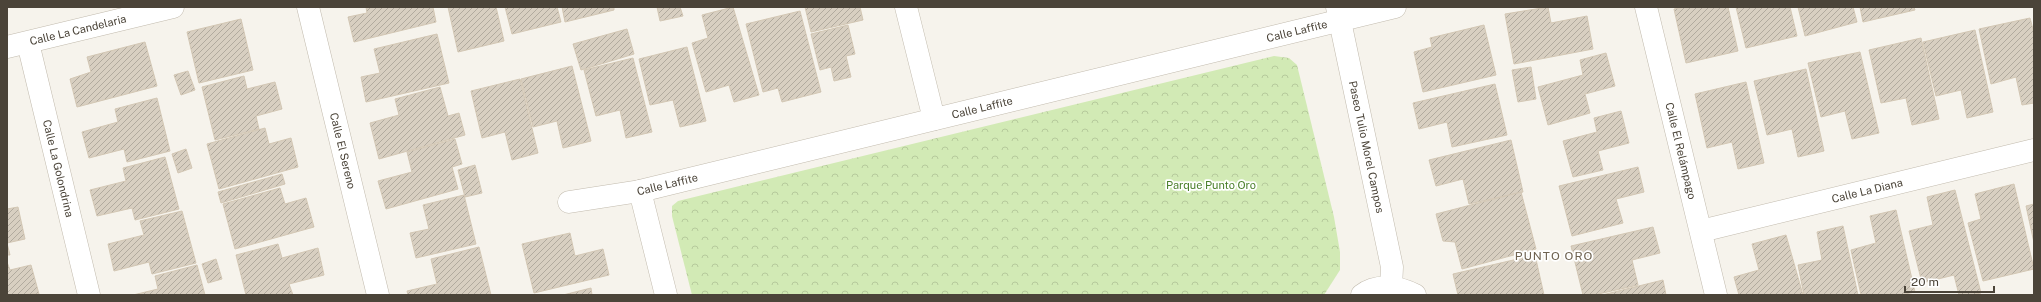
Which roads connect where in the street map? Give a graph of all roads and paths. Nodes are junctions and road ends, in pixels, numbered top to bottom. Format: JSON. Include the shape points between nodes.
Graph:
{"nodes":[{"id":1,"x":173,"y":7,"type":"edge"},
{"id":2,"x":308,"y":7,"type":"edge"},
{"id":3,"x":906,"y":7,"type":"edge"},
{"id":4,"x":1395,"y":7,"type":"edge"},
{"id":5,"x":1646,"y":7,"type":"edge"},
{"id":6,"x":1339,"y":14,"type":"edge"},
{"id":7,"x":17,"y":45,"type":"edge"},
{"id":8,"x":934,"y":119,"type":"junction"},
{"id":9,"x":2034,"y":150,"type":"edge"},
{"id":10,"x":640,"y":191,"type":"junction"},
{"id":11,"x":569,"y":202,"type":"dead end"},
{"id":12,"x":1701,"y":231,"type":"junction"},
{"id":13,"x":1391,"y":288,"type":"junction"},
{"id":14,"x":89,"y":295,"type":"edge"},
{"id":15,"x":378,"y":295,"type":"edge"},
{"id":16,"x":666,"y":295,"type":"edge"},
{"id":17,"x":1362,"y":295,"type":"edge"},
{"id":18,"x":1415,"y":295,"type":"edge"},
{"id":19,"x":1716,"y":295,"type":"edge"}],
"edges":[{"from":1,"to":7,"type":"street","name":"Calle La Candelaria"},
{"from":2,"to":15,"type":"street","name":"Calle El Sereno"},
{"from":3,"to":8,"type":"street"},
{"from":4,"to":6,"type":"street","name":"Calle Laffite"},
{"from":5,"to":12,"type":"street","name":"Calle El Relámpago"},
{"from":6,"to":8,"type":"street","name":"Calle Laffite"},
{"from":6,"to":13,"type":"street","name":"Paseo Tulio Morel Campos","via":[[1392,267]]},
{"from":7,"to":14,"type":"street","name":"Calle La Golondrina"},
{"from":8,"to":10,"type":"street","name":"Calle Laffite"},
{"from":9,"to":12,"type":"street","name":"Calle La Diana"},
{"from":10,"to":11,"type":"street","name":"Calle Laffite"},
{"from":10,"to":16,"type":"street"},
{"from":12,"to":19,"type":"street","name":"Calle El Relámpago"},
{"from":13,"to":17,"type":"street","via":[[1383,287]]},
{"from":13,"to":18,"type":"street","via":[[1403,288]]}]}
